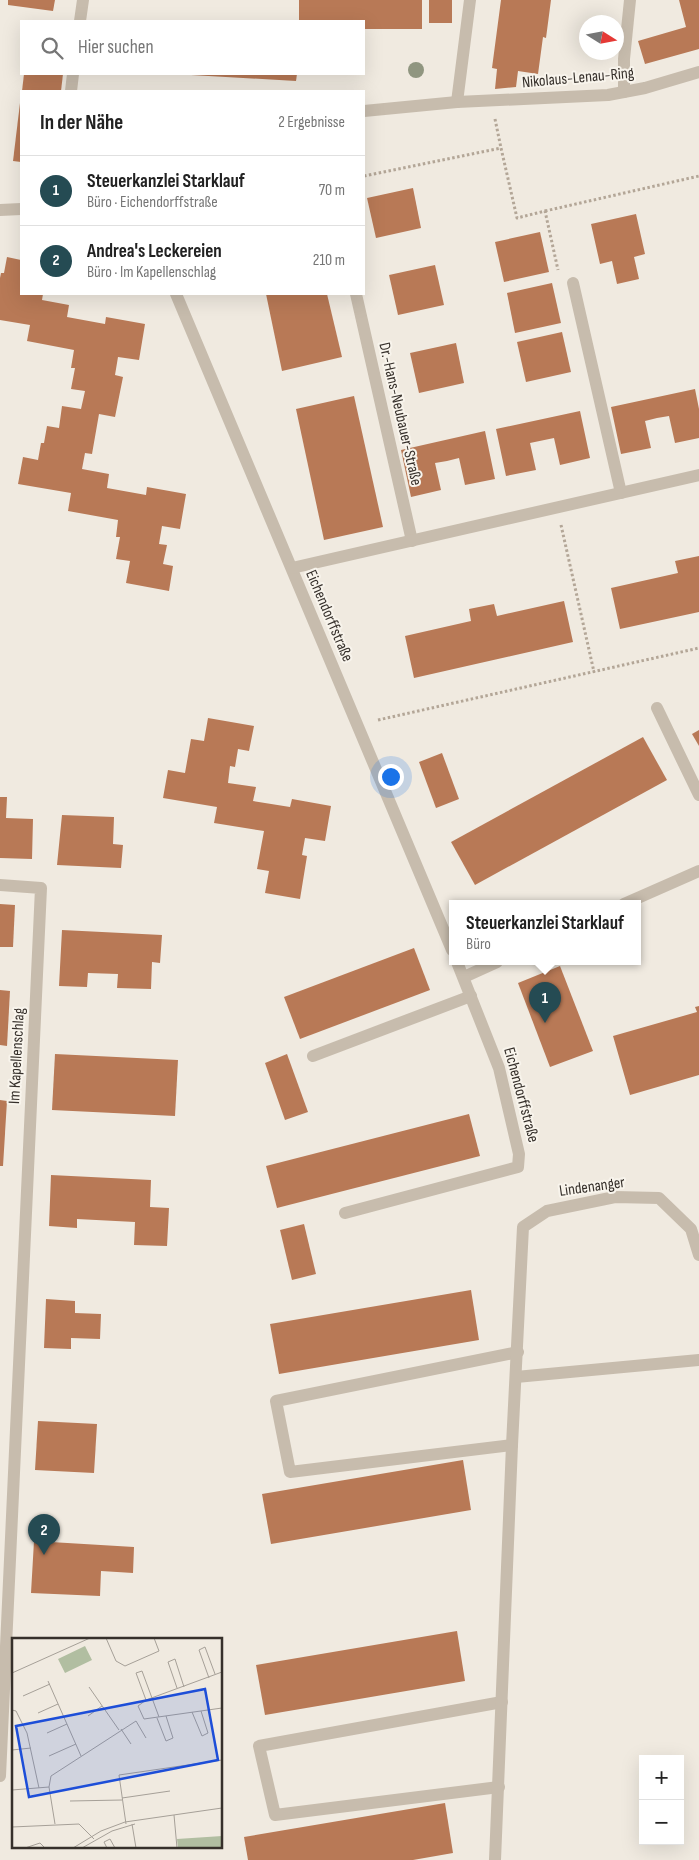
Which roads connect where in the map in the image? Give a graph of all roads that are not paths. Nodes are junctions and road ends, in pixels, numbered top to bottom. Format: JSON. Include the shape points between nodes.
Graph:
{"nodes":[{"id":1,"x":83,"y":0,"type":"edge"},
{"id":2,"x":470,"y":0,"type":"edge"},
{"id":3,"x":630,"y":0,"type":"edge"},
{"id":4,"x":80,"y":20,"type":"edge"},
{"id":5,"x":699,"y":72,"type":"edge"},
{"id":6,"x":73,"y":75,"type":"edge"},
{"id":7,"x":71,"y":90,"type":"edge"},
{"id":8,"x":624,"y":92,"type":"junction"},
{"id":9,"x":457,"y":102,"type":"junction"},
{"id":10,"x":365,"y":111,"type":"edge"},
{"id":11,"x":20,"y":209,"type":"edge"},
{"id":12,"x":0,"y":210,"type":"edge"},
{"id":13,"x":573,"y":283,"type":"road end"},
{"id":14,"x":176,"y":295,"type":"edge"},
{"id":15,"x":356,"y":295,"type":"edge"},
{"id":16,"x":699,"y":475,"type":"edge"},
{"id":17,"x":621,"y":493,"type":"junction"},
{"id":18,"x":412,"y":541,"type":"junction"},
{"id":19,"x":292,"y":568,"type":"junction"},
{"id":20,"x":657,"y":708,"type":"dead end"},
{"id":21,"x":699,"y":795,"type":"edge"},
{"id":22,"x":699,"y":871,"type":"edge"},
{"id":23,"x":0,"y":885,"type":"edge"},
{"id":24,"x":633,"y":900,"type":"edge"},
{"id":25,"x":449,"y":943,"type":"edge"},
{"id":26,"x":458,"y":965,"type":"edge"},
{"id":27,"x":490,"y":965,"type":"edge"},
{"id":28,"x":464,"y":977,"type":"junction"},
{"id":29,"x":471,"y":996,"type":"junction"},
{"id":30,"x":313,"y":1056,"type":"dead end"},
{"id":31,"x":345,"y":1213,"type":"dead end"},
{"id":32,"x":699,"y":1255,"type":"edge"},
{"id":33,"x":518,"y":1352,"type":"junction"},
{"id":34,"x":699,"y":1360,"type":"edge"},
{"id":35,"x":516,"y":1377,"type":"junction"},
{"id":36,"x":512,"y":1446,"type":"junction"},
{"id":37,"x":502,"y":1702,"type":"junction"},
{"id":38,"x":0,"y":1776,"type":"edge"},
{"id":39,"x":499,"y":1788,"type":"junction"},
{"id":40,"x":495,"y":1860,"type":"edge"}],
"edges":[{"from":1,"to":4,"type":"street"},
{"from":2,"to":9,"type":"street"},
{"from":3,"to":8,"type":"street"},
{"from":5,"to":8,"type":"street","name":"Nikolaus-Lenau-Ring"},
{"from":6,"to":7,"type":"street"},
{"from":8,"to":9,"type":"street","name":"Nikolaus-Lenau-Ring"},
{"from":9,"to":10,"type":"street","name":"Nikolaus-Lenau-Ring"},
{"from":11,"to":12,"type":"street"},
{"from":13,"to":17,"type":"street"},
{"from":14,"to":19,"type":"street","name":"Eichendorffstraße"},
{"from":15,"to":18,"type":"street","name":"Dr.-Hans-Neubauer-Straße"},
{"from":16,"to":17,"type":"street"},
{"from":17,"to":18,"type":"street"},
{"from":18,"to":19,"type":"street"},
{"from":19,"to":25,"type":"street","name":"Eichendorffstraße"},
{"from":20,"to":21,"type":"street"},
{"from":22,"to":24,"type":"street"},
{"from":23,"to":38,"type":"street","name":"Im Kapellenschlag","via":[[41,888]]},
{"from":26,"to":28,"type":"street","name":"Eichendorffstraße"},
{"from":27,"to":28,"type":"street"},
{"from":28,"to":29,"type":"street","name":"Eichendorffstraße"},
{"from":29,"to":30,"type":"street"},
{"from":29,"to":31,"type":"street","name":"Eichendorffstraße","via":[[499,1068],[519,1154],[518,1167]]},
{"from":32,"to":33,"type":"street","name":"Lindenanger","via":[[690,1228],[659,1198],[615,1197],[547,1211],[523,1227]]},
{"from":33,"to":35,"type":"street"},
{"from":33,"to":36,"type":"street","via":[[276,1401],[290,1472]]},
{"from":34,"to":35,"type":"street"},
{"from":35,"to":36,"type":"street"},
{"from":36,"to":37,"type":"street"},
{"from":37,"to":39,"type":"street"},
{"from":37,"to":39,"type":"street","via":[[259,1746],[275,1815]]},
{"from":39,"to":40,"type":"street"}]}
